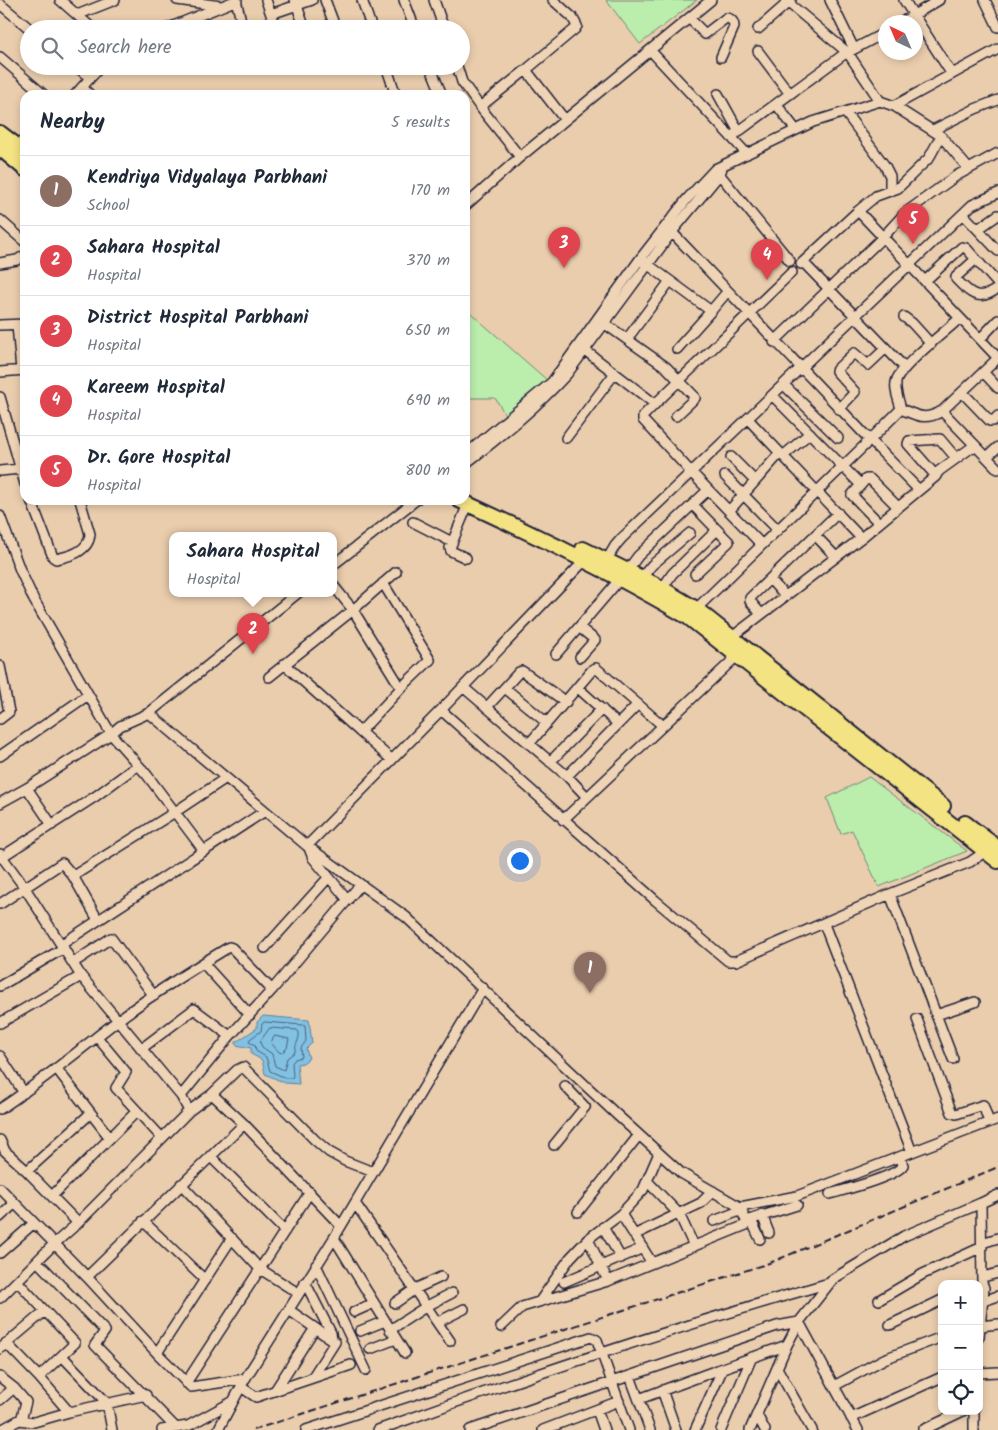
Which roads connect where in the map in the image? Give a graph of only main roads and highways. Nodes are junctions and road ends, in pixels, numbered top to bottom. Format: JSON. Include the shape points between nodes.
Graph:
{"nodes":[{"id":1,"x":0,"y":133,"type":"edge"},
{"id":2,"x":0,"y":148,"type":"edge"},
{"id":3,"x":20,"y":154,"type":"edge"},
{"id":4,"x":20,"y":156,"type":"edge"},
{"id":5,"x":470,"y":502,"type":"edge"},
{"id":6,"x":624,"y":575,"type":"junction"},
{"id":7,"x":734,"y":646,"type":"junction"},
{"id":8,"x":994,"y":846,"type":"edge"},
{"id":9,"x":998,"y":861,"type":"edge"}],
"edges":[{"from":1,"to":3,"type":"highway"},
{"from":2,"to":4,"type":"highway"},
{"from":5,"to":6,"type":"highway"},
{"from":6,"to":7,"type":"highway"},
{"from":6,"to":7,"type":"highway","via":[[641,578],[696,609]]},
{"from":7,"to":8,"type":"highway"},
{"from":8,"to":9,"type":"highway"}]}
